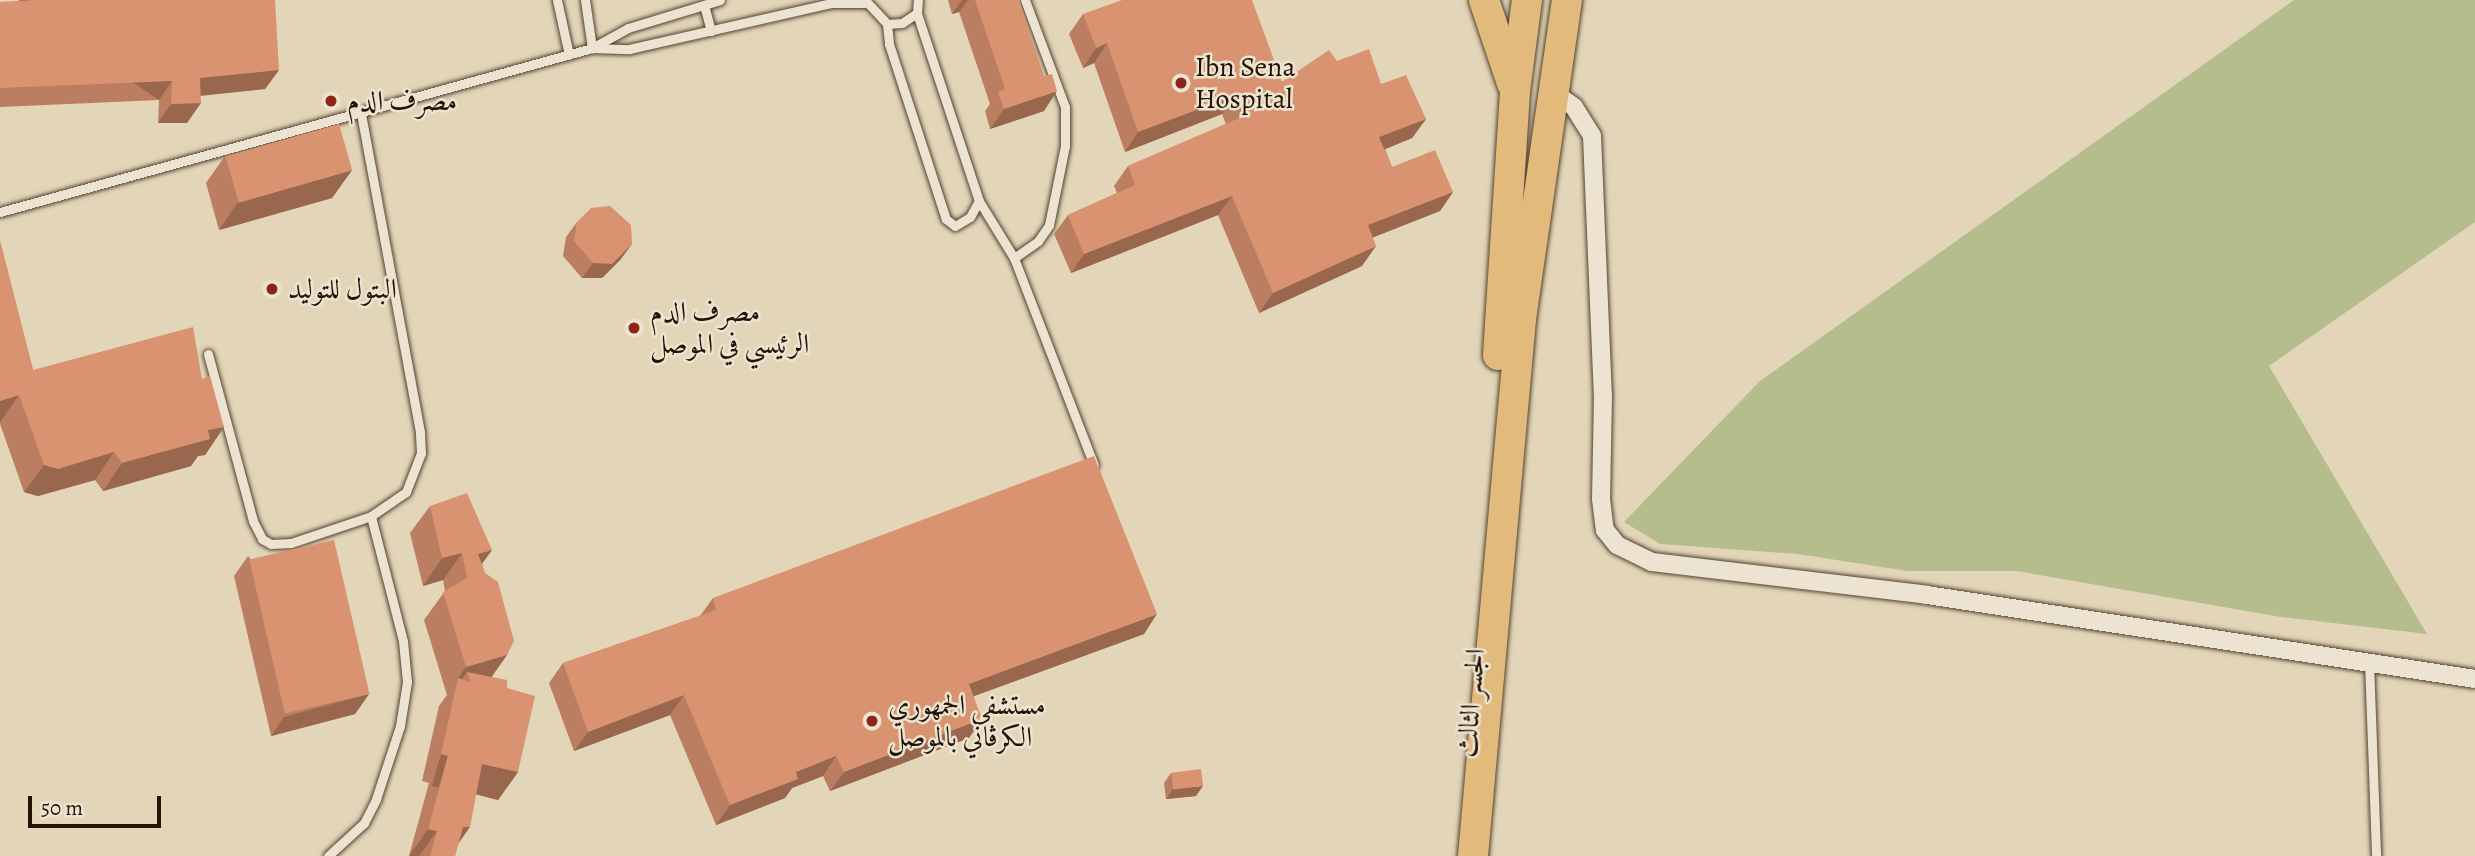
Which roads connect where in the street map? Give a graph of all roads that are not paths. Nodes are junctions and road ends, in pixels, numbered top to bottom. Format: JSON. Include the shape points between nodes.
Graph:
{"nodes":[{"id":1,"x":557,"y":0,"type":"edge"},
{"id":2,"x":585,"y":0,"type":"edge"},
{"id":3,"x":720,"y":0,"type":"edge"},
{"id":4,"x":918,"y":0,"type":"edge"},
{"id":5,"x":1025,"y":0,"type":"edge"},
{"id":6,"x":1485,"y":0,"type":"edge"},
{"id":7,"x":1527,"y":0,"type":"edge"},
{"id":8,"x":865,"y":1,"type":"edge"},
{"id":9,"x":1567,"y":2,"type":"edge"},
{"id":10,"x":704,"y":5,"type":"junction"},
{"id":11,"x":918,"y":13,"type":"junction"},
{"id":12,"x":887,"y":24,"type":"junction"},
{"id":13,"x":711,"y":31,"type":"junction"},
{"id":14,"x":592,"y":48,"type":"junction"},
{"id":15,"x":569,"y":55,"type":"junction"},
{"id":16,"x":1550,"y":90,"type":"junction"},
{"id":17,"x":1515,"y":91,"type":"junction"},
{"id":18,"x":361,"y":113,"type":"junction"},
{"id":19,"x":979,"y":201,"type":"junction"},
{"id":20,"x":0,"y":212,"type":"edge"},
{"id":21,"x":1014,"y":258,"type":"junction"},
{"id":22,"x":208,"y":354,"type":"dead end"},
{"id":23,"x":1098,"y":476,"type":"edge"},
{"id":24,"x":371,"y":516,"type":"junction"},
{"id":25,"x":1493,"y":551,"type":"junction"},
{"id":26,"x":2369,"y":662,"type":"junction"},
{"id":27,"x":2475,"y":679,"type":"edge"},
{"id":28,"x":328,"y":856,"type":"edge"},
{"id":29,"x":1457,"y":856,"type":"edge"},
{"id":30,"x":1473,"y":856,"type":"edge"},
{"id":31,"x":2376,"y":856,"type":"edge"}],
"edges":[{"from":1,"to":15,"type":"lane"},
{"from":2,"to":14,"type":"lane"},
{"from":3,"to":10,"type":"lane"},
{"from":4,"to":11,"type":"lane"},
{"from":5,"to":21,"type":"lane","via":[[1065,107],[1065,146],[1049,225],[1038,241]]},
{"from":6,"to":17,"type":"highway"},
{"from":7,"to":17,"type":"highway"},
{"from":8,"to":12,"type":"lane"},
{"from":8,"to":13,"type":"lane","via":[[831,3]]},
{"from":9,"to":16,"type":"highway"},
{"from":10,"to":13,"type":"lane"},
{"from":10,"to":14,"type":"lane","via":[[615,33]]},
{"from":11,"to":12,"type":"lane","via":[[902,23]]},
{"from":11,"to":19,"type":"lane"},
{"from":12,"to":19,"type":"lane","via":[[889,44],[946,219],[955,226],[970,217]]},
{"from":13,"to":14,"type":"lane","via":[[617,51]]},
{"from":14,"to":15,"type":"lane"},
{"from":15,"to":18,"type":"lane"},
{"from":16,"to":25,"type":"highway"},
{"from":16,"to":26,"type":"street","via":[[1574,107],[1592,136],[1603,396],[1601,499],[1605,530],[1617,545],[1651,562],[1927,595]]},
{"from":17,"to":25,"type":"highway"},
{"from":18,"to":20,"type":"lane"},
{"from":18,"to":24,"type":"lane","via":[[421,453],[406,492]]},
{"from":19,"to":21,"type":"lane"},
{"from":21,"to":23,"type":"lane"},
{"from":22,"to":24,"type":"lane","via":[[253,521],[262,539],[281,546]]},
{"from":24,"to":28,"type":"lane","via":[[403,641],[407,682],[400,726],[376,799],[364,823]]},
{"from":25,"to":29,"type":"highway","name":"الجسر الثالث"},
{"from":25,"to":30,"type":"highway","name":"الجسر الثالث"},
{"from":26,"to":27,"type":"street"},
{"from":26,"to":31,"type":"lane"}]}
